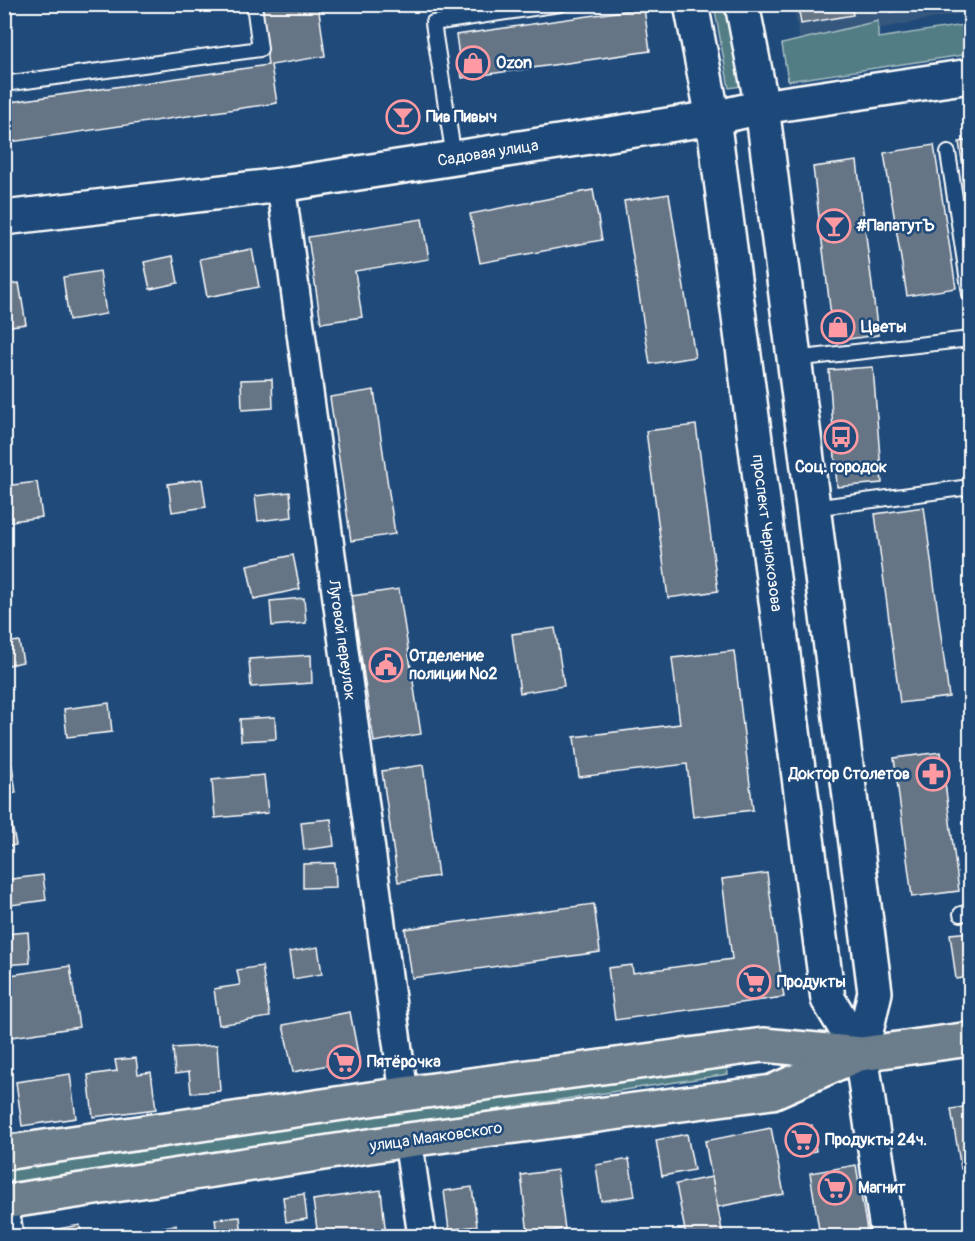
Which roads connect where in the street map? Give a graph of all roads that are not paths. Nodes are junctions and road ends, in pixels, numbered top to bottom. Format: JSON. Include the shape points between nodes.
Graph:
{"nodes":[{"id":1,"x":254,"y":4,"type":"edge"},
{"id":2,"x":560,"y":4,"type":"edge"},
{"id":3,"x":691,"y":4,"type":"edge"},
{"id":4,"x":742,"y":4,"type":"edge"},
{"id":5,"x":464,"y":12,"type":"edge"},
{"id":6,"x":970,"y":76,"type":"edge"},
{"id":7,"x":4,"y":84,"type":"edge"},
{"id":8,"x":762,"y":107,"type":"junction"},
{"id":9,"x":713,"y":118,"type":"junction"},
{"id":10,"x":948,"y":153,"type":"dead end"},
{"id":11,"x":454,"y":158,"type":"junction"},
{"id":12,"x":281,"y":185,"type":"junction"},
{"id":13,"x":4,"y":218,"type":"edge"},
{"id":14,"x":970,"y":294,"type":"edge"},
{"id":15,"x":970,"y":339,"type":"edge"},
{"id":16,"x":794,"y":359,"type":"junction"},
{"id":17,"x":970,"y":487,"type":"edge"},
{"id":18,"x":813,"y":508,"type":"junction"},
{"id":19,"x":970,"y":1039,"type":"edge"},
{"id":20,"x":861,"y":1054,"type":"junction"},
{"id":21,"x":404,"y":1094,"type":"junction"},
{"id":22,"x":408,"y":1140,"type":"junction"},
{"id":23,"x":4,"y":1153,"type":"edge"},
{"id":24,"x":4,"y":1203,"type":"edge"},
{"id":25,"x":9,"y":1236,"type":"edge"},
{"id":26,"x":422,"y":1236,"type":"edge"},
{"id":27,"x":888,"y":1236,"type":"edge"}],
"edges":[{"from":1,"to":7,"type":"lane","via":[[260,49]]},
{"from":2,"to":5,"type":"lane"},
{"from":3,"to":9,"type":"street","name":"проспект Чернокозова"},
{"from":4,"to":8,"type":"street","name":"проспект Чернокозова"},
{"from":5,"to":11,"type":"lane","via":[[432,23]]},
{"from":6,"to":8,"type":"street","name":"Садовая улица"},
{"from":8,"to":9,"type":"street","name":"Садовая улица"},
{"from":8,"to":16,"type":"street","name":"проспект Чернокозова"},
{"from":9,"to":11,"type":"street","name":"Садовая улица"},
{"from":9,"to":20,"type":"street","name":"проспект Чернокозова","via":[[828,999]]},
{"from":10,"to":14,"type":"lane"},
{"from":11,"to":12,"type":"street","name":"Садовая улица"},
{"from":12,"to":13,"type":"street","name":"Садовая улица"},
{"from":12,"to":21,"type":"street","name":"Луговой переулок"},
{"from":15,"to":16,"type":"lane"},
{"from":16,"to":18,"type":"street","name":"проспект Чернокозова"},
{"from":17,"to":18,"type":"lane"},
{"from":18,"to":20,"type":"street","name":"проспект Чернокозова","via":[[875,992]]},
{"from":19,"to":20,"type":"main road","name":"улица Маяковского"},
{"from":20,"to":21,"type":"main road","name":"улица Маяковского","via":[[763,1045]]},
{"from":20,"to":22,"type":"main road","name":"улица Маяковского","via":[[772,1092]]},
{"from":20,"to":27,"type":"street","name":"проспект Чернокозова"},
{"from":21,"to":23,"type":"main road","name":"улица Маяковского"},
{"from":22,"to":24,"type":"main road","name":"улица Маяковского"},
{"from":22,"to":26,"type":"street"},
{"from":24,"to":25,"type":"street"}]}
